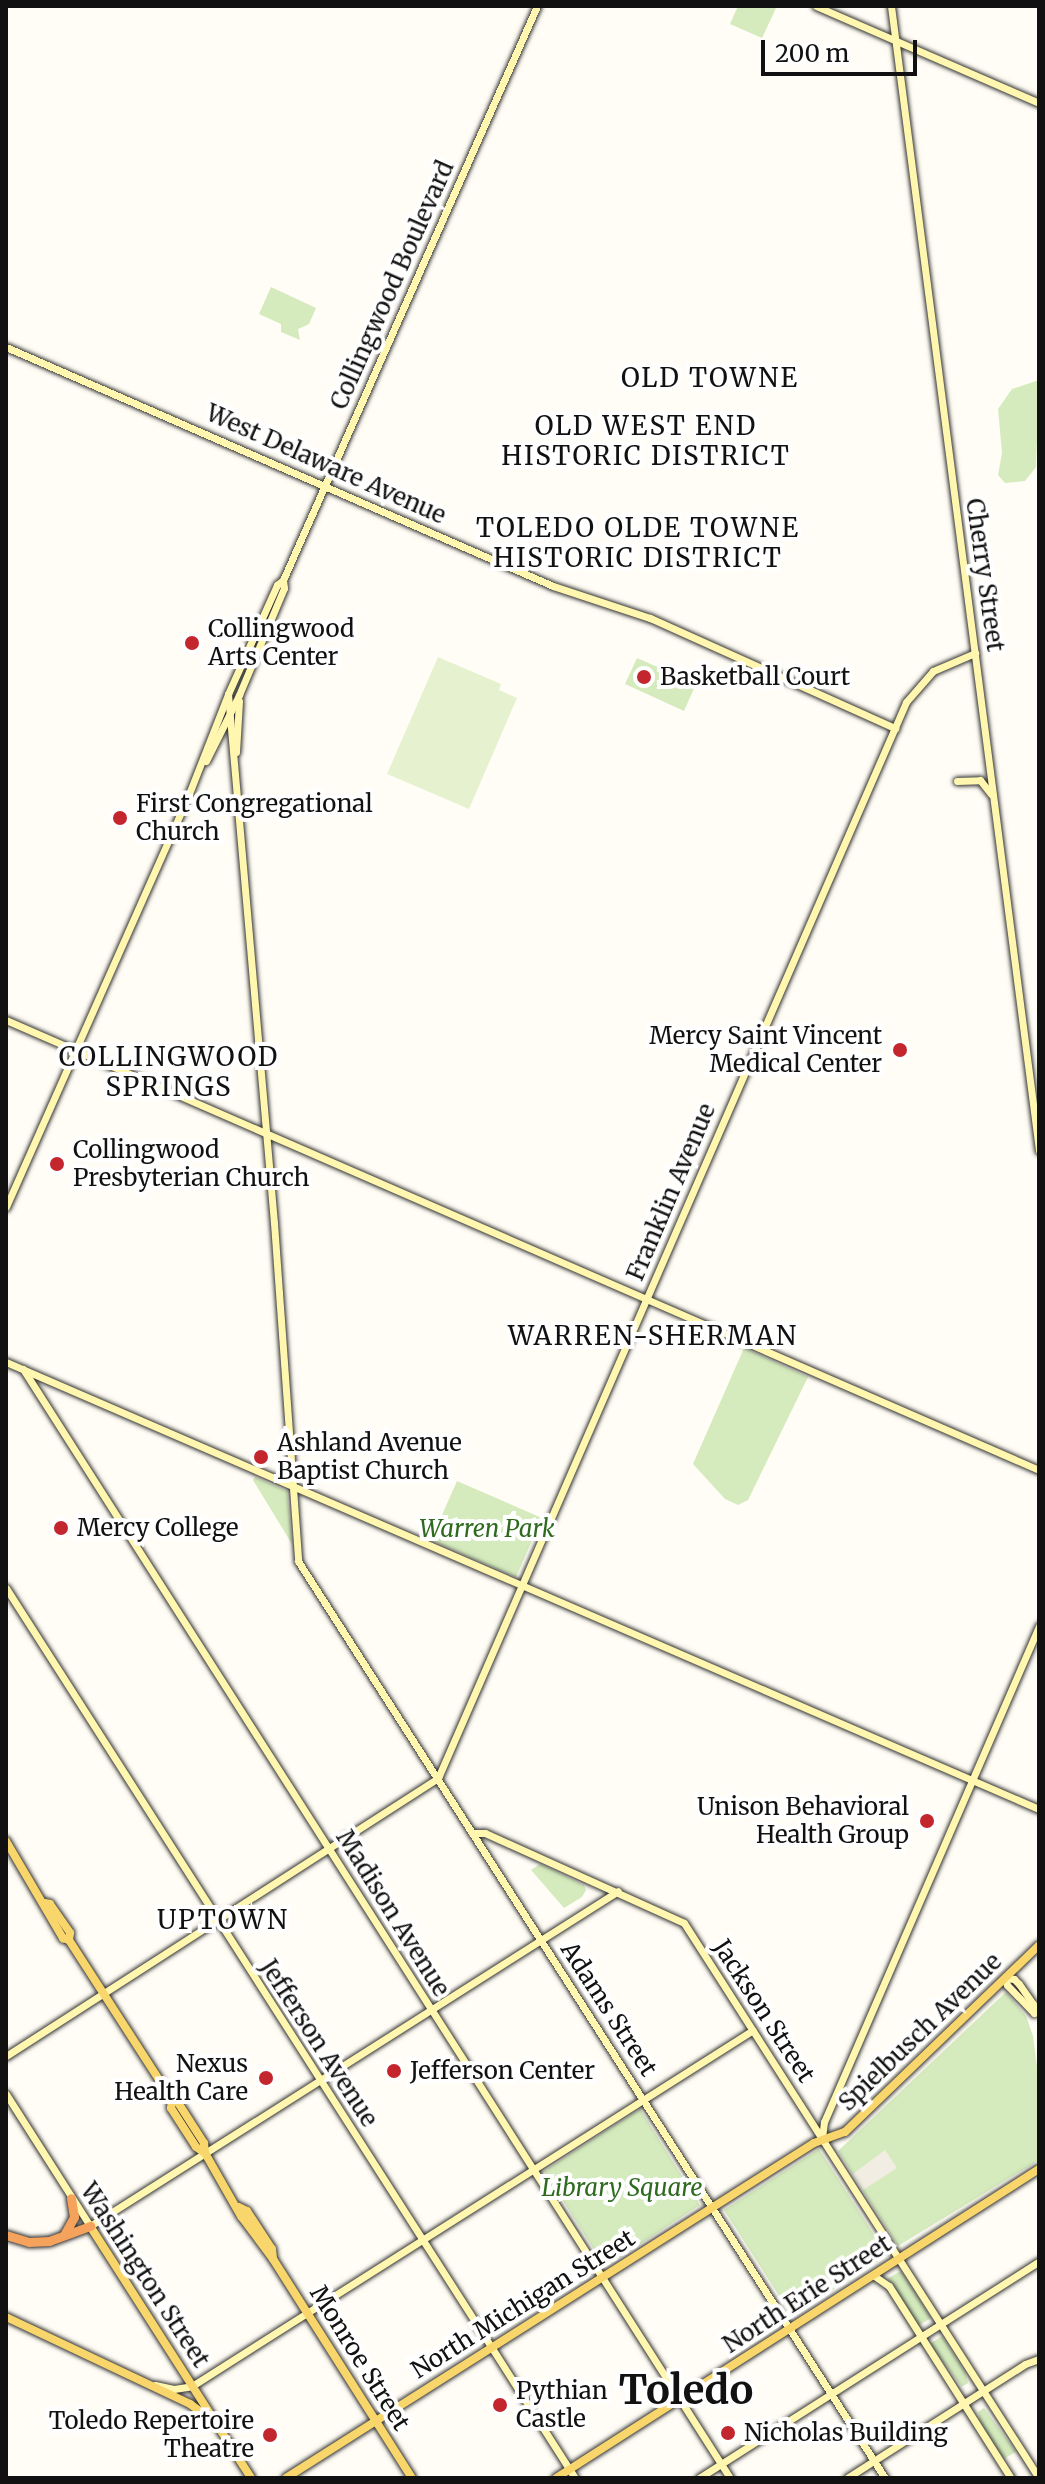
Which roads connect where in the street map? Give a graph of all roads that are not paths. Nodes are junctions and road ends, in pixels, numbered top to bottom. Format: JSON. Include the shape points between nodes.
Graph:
{"nodes":[{"id":1,"x":537,"y":6,"type":"edge"},
{"id":2,"x":816,"y":6,"type":"edge"},
{"id":3,"x":891,"y":6,"type":"edge"},
{"id":4,"x":896,"y":41,"type":"junction"},
{"id":5,"x":1039,"y":103,"type":"edge"},
{"id":6,"x":6,"y":347,"type":"edge"},
{"id":7,"x":324,"y":486,"type":"junction"},
{"id":8,"x":283,"y":580,"type":"junction"},
{"id":9,"x":258,"y":628,"type":"junction"},
{"id":10,"x":265,"y":635,"type":"junction"},
{"id":11,"x":975,"y":653,"type":"junction"},
{"id":12,"x":228,"y":694,"type":"junction"},
{"id":13,"x":239,"y":695,"type":"junction"},
{"id":14,"x":229,"y":717,"type":"junction"},
{"id":15,"x":895,"y":728,"type":"junction"},
{"id":16,"x":235,"y":758,"type":"junction"},
{"id":17,"x":198,"y":774,"type":"junction"},
{"id":18,"x":957,"y":781,"type":"dead end"},
{"id":19,"x":995,"y":807,"type":"junction"},
{"id":20,"x":6,"y":1020,"type":"edge"},
{"id":21,"x":77,"y":1050,"type":"junction"},
{"id":22,"x":265,"y":1133,"type":"junction"},
{"id":23,"x":1039,"y":1150,"type":"edge"},
{"id":24,"x":6,"y":1207,"type":"edge"},
{"id":25,"x":646,"y":1300,"type":"junction"},
{"id":26,"x":6,"y":1362,"type":"edge"},
{"id":27,"x":23,"y":1369,"type":"junction"},
{"id":28,"x":1039,"y":1470,"type":"edge"},
{"id":29,"x":294,"y":1489,"type":"junction"},
{"id":30,"x":521,"y":1587,"type":"junction"},
{"id":31,"x":6,"y":1588,"type":"edge"},
{"id":32,"x":1039,"y":1626,"type":"edge"},
{"id":33,"x":438,"y":1778,"type":"junction"},
{"id":34,"x":971,"y":1780,"type":"junction"},
{"id":35,"x":1039,"y":1809,"type":"edge"},
{"id":36,"x":472,"y":1833,"type":"junction"},
{"id":37,"x":6,"y":1841,"type":"edge"},
{"id":38,"x":328,"y":1848,"type":"junction"},
{"id":39,"x":618,"y":1891,"type":"junction"},
{"id":40,"x":218,"y":1919,"type":"junction"},
{"id":41,"x":540,"y":1939,"type":"junction"},
{"id":42,"x":1039,"y":1945,"type":"edge"},
{"id":43,"x":1005,"y":1978,"type":"junction"},
{"id":44,"x":103,"y":1993,"type":"junction"},
{"id":45,"x":431,"y":2010,"type":"junction"},
{"id":46,"x":753,"y":2030,"type":"junction"},
{"id":47,"x":12,"y":2051,"type":"edge"},
{"id":48,"x":320,"y":2080,"type":"junction"},
{"id":49,"x":6,"y":2094,"type":"edge"},
{"id":50,"x":643,"y":2099,"type":"junction"},
{"id":51,"x":822,"y":2138,"type":"junction"},
{"id":52,"x":205,"y":2153,"type":"junction"},
{"id":53,"x":1039,"y":2169,"type":"edge"},
{"id":54,"x":534,"y":2170,"type":"junction"},
{"id":55,"x":71,"y":2198,"type":"junction"},
{"id":56,"x":712,"y":2207,"type":"junction"},
{"id":57,"x":90,"y":2226,"type":"junction"},
{"id":58,"x":6,"y":2235,"type":"edge"},
{"id":59,"x":56,"y":2240,"type":"junction"},
{"id":60,"x":422,"y":2240,"type":"junction"},
{"id":61,"x":899,"y":2258,"type":"junction"},
{"id":62,"x":1039,"y":2261,"type":"edge"},
{"id":63,"x":873,"y":2275,"type":"junction"},
{"id":64,"x":603,"y":2277,"type":"junction"},
{"id":65,"x":308,"y":2313,"type":"junction"},
{"id":66,"x":6,"y":2317,"type":"edge"},
{"id":67,"x":941,"y":2324,"type":"junction"},
{"id":68,"x":790,"y":2329,"type":"junction"},
{"id":69,"x":921,"y":2337,"type":"junction"},
{"id":70,"x":491,"y":2348,"type":"junction"},
{"id":71,"x":1039,"y":2359,"type":"edge"},
{"id":72,"x":149,"y":2384,"type":"junction"},
{"id":73,"x":192,"y":2386,"type":"junction"},
{"id":74,"x":984,"y":2391,"type":"junction"},
{"id":75,"x":832,"y":2394,"type":"junction"},
{"id":76,"x":679,"y":2399,"type":"junction"},
{"id":77,"x":964,"y":2404,"type":"junction"},
{"id":78,"x":375,"y":2421,"type":"junction"},
{"id":79,"x":217,"y":2425,"type":"junction"},
{"id":80,"x":875,"y":2461,"type":"junction"},
{"id":81,"x":721,"y":2464,"type":"junction"},
{"id":82,"x":572,"y":2474,"type":"edge"},
{"id":83,"x":251,"y":2478,"type":"edge"},
{"id":84,"x":286,"y":2478,"type":"edge"},
{"id":85,"x":412,"y":2478,"type":"edge"},
{"id":86,"x":556,"y":2478,"type":"edge"},
{"id":87,"x":699,"y":2478,"type":"edge"},
{"id":88,"x":730,"y":2478,"type":"edge"},
{"id":89,"x":847,"y":2478,"type":"edge"},
{"id":90,"x":885,"y":2478,"type":"edge"},
{"id":91,"x":1011,"y":2478,"type":"edge"},
{"id":92,"x":1039,"y":2478,"type":"edge"}],
"edges":[{"from":1,"to":7,"type":"street","name":"Collingwood Boulevard"},
{"from":2,"to":4,"type":"street"},
{"from":3,"to":4,"type":"street","name":"Cherry Street"},
{"from":4,"to":5,"type":"street"},
{"from":4,"to":11,"type":"street","name":"Cherry Street"},
{"from":6,"to":7,"type":"street","name":"West Delaware Avenue"},
{"from":7,"to":8,"type":"street","name":"Collingwood Boulevard"},
{"from":7,"to":15,"type":"street","name":"West Delaware Avenue","via":[[553,586],[650,618]]},
{"from":8,"to":9,"type":"street","name":"Collingwood Boulevard"},
{"from":8,"to":10,"type":"street","name":"Collingwood Boulevard"},
{"from":9,"to":10,"type":"street"},
{"from":9,"to":12,"type":"street","name":"Collingwood Boulevard"},
{"from":10,"to":13,"type":"street","name":"Collingwood Boulevard"},
{"from":11,"to":15,"type":"street","name":"Franklin Avenue","via":[[926,677],[906,702]]},
{"from":11,"to":19,"type":"street","name":"Cherry Street"},
{"from":12,"to":14,"type":"street"},
{"from":12,"to":17,"type":"street","name":"Collingwood Boulevard"},
{"from":13,"to":14,"type":"street","name":"Collingwood Boulevard"},
{"from":13,"to":16,"type":"street"},
{"from":14,"to":16,"type":"street"},
{"from":14,"to":17,"type":"street","name":"Collingwood Boulevard"},
{"from":15,"to":25,"type":"street","name":"Franklin Avenue"},
{"from":16,"to":22,"type":"street"},
{"from":17,"to":21,"type":"street","name":"Collingwood Boulevard"},
{"from":18,"to":19,"type":"street","via":[[984,783]]},
{"from":19,"to":23,"type":"street","name":"Cherry Street"},
{"from":20,"to":21,"type":"street"},
{"from":21,"to":22,"type":"street"},
{"from":21,"to":24,"type":"street","name":"Collingwood Boulevard"},
{"from":22,"to":25,"type":"street"},
{"from":22,"to":29,"type":"street"},
{"from":25,"to":28,"type":"street"},
{"from":25,"to":30,"type":"street","name":"Franklin Avenue"},
{"from":26,"to":27,"type":"street"},
{"from":27,"to":29,"type":"street"},
{"from":27,"to":38,"type":"street","name":"Madison Avenue"},
{"from":29,"to":30,"type":"street"},
{"from":29,"to":33,"type":"street","name":"Adams Street","via":[[298,1561]]},
{"from":30,"to":33,"type":"street","name":"Franklin Avenue"},
{"from":30,"to":34,"type":"street"},
{"from":31,"to":40,"type":"street","name":"Jefferson Avenue"},
{"from":32,"to":34,"type":"street"},
{"from":33,"to":36,"type":"street","name":"Adams Street"},
{"from":33,"to":38,"type":"street"},
{"from":34,"to":35,"type":"street"},
{"from":34,"to":51,"type":"street","via":[[824,2122]]},
{"from":36,"to":39,"type":"street","name":"Jackson Street","via":[[485,1833]]},
{"from":36,"to":41,"type":"street","name":"Adams Street"},
{"from":37,"to":44,"type":"main road","name":"Monroe Street"},
{"from":38,"to":40,"type":"street"},
{"from":38,"to":45,"type":"street","name":"Madison Avenue"},
{"from":39,"to":41,"type":"street"},
{"from":39,"to":46,"type":"street","name":"Jackson Street","via":[[682,1920]]},
{"from":40,"to":44,"type":"street"},
{"from":40,"to":48,"type":"street","name":"Jefferson Avenue"},
{"from":41,"to":45,"type":"street"},
{"from":41,"to":50,"type":"street","name":"Adams Street"},
{"from":42,"to":43,"type":"main road","name":"Spielbusch Avenue"},
{"from":43,"to":43,"type":"street","via":[[1007,1985],[1034,2013],[1022,1988]]},
{"from":43,"to":51,"type":"main road","name":"Spielbusch Avenue","via":[[853,2125],[835,2137]]},
{"from":44,"to":47,"type":"street"},
{"from":44,"to":52,"type":"main road","name":"Monroe Street","via":[[172,2100],[171,2108]]},
{"from":45,"to":48,"type":"street"},
{"from":45,"to":54,"type":"street","name":"Madison Avenue"},
{"from":46,"to":50,"type":"street"},
{"from":46,"to":51,"type":"street","name":"Jackson Street"},
{"from":48,"to":52,"type":"street"},
{"from":48,"to":60,"type":"street","name":"Jefferson Avenue"},
{"from":49,"to":55,"type":"street","name":"Washington Street"},
{"from":50,"to":54,"type":"street"},
{"from":50,"to":56,"type":"street","name":"Adams Street"},
{"from":51,"to":56,"type":"main road","name":"North Michigan Street"},
{"from":51,"to":61,"type":"street","name":"Jackson Street"},
{"from":52,"to":57,"type":"street"},
{"from":52,"to":65,"type":"main road","name":"Monroe Street"},
{"from":53,"to":61,"type":"main road","name":"North Erie Street"},
{"from":54,"to":60,"type":"street"},
{"from":54,"to":64,"type":"street","name":"Madison Avenue"},
{"from":55,"to":57,"type":"street","name":"Washington Street"},
{"from":55,"to":59,"type":"highway","via":[[73,2223]]},
{"from":56,"to":64,"type":"main road","name":"North Michigan Street"},
{"from":56,"to":68,"type":"street","name":"Adams Street"},
{"from":57,"to":59,"type":"highway"},
{"from":57,"to":73,"type":"main road","name":"Washington Street"},
{"from":58,"to":59,"type":"highway","via":[[29,2242]]},
{"from":60,"to":65,"type":"street"},
{"from":60,"to":70,"type":"street","name":"Jefferson Avenue"},
{"from":61,"to":63,"type":"main road","name":"North Erie Street"},
{"from":61,"to":67,"type":"street","name":"Jackson Street"},
{"from":62,"to":67,"type":"street"},
{"from":63,"to":68,"type":"main road","name":"North Erie Street"},
{"from":63,"to":69,"type":"street","via":[[889,2286]]},
{"from":64,"to":70,"type":"main road","name":"North Michigan Street"},
{"from":64,"to":76,"type":"street","name":"Madison Avenue"},
{"from":65,"to":73,"type":"street"},
{"from":65,"to":78,"type":"main road","name":"Monroe Street"},
{"from":66,"to":72,"type":"main road"},
{"from":67,"to":69,"type":"street"},
{"from":67,"to":74,"type":"street","name":"Jackson Street"},
{"from":68,"to":75,"type":"street","name":"Adams Street"},
{"from":68,"to":76,"type":"main road","name":"North Erie Street"},
{"from":69,"to":75,"type":"street"},
{"from":69,"to":77,"type":"street"},
{"from":70,"to":78,"type":"main road","name":"North Michigan Street"},
{"from":70,"to":82,"type":"street","name":"Jefferson Avenue"},
{"from":71,"to":74,"type":"street"},
{"from":72,"to":73,"type":"street"},
{"from":72,"to":79,"type":"main road"},
{"from":73,"to":79,"type":"main road","name":"Washington Street"},
{"from":74,"to":77,"type":"street"},
{"from":74,"to":92,"type":"street","name":"Jackson Street"},
{"from":75,"to":80,"type":"street","name":"Adams Street"},
{"from":75,"to":81,"type":"street"},
{"from":76,"to":81,"type":"street","name":"Madison Avenue"},
{"from":76,"to":82,"type":"main road","name":"North Erie Street"},
{"from":77,"to":80,"type":"street"},
{"from":77,"to":91,"type":"street"},
{"from":78,"to":84,"type":"main road","name":"North Michigan Street"},
{"from":78,"to":85,"type":"main road","name":"Monroe Street"},
{"from":79,"to":83,"type":"main road","name":"Washington Street"},
{"from":80,"to":89,"type":"street"},
{"from":80,"to":90,"type":"street","name":"Adams Street"},
{"from":81,"to":87,"type":"street"},
{"from":81,"to":88,"type":"street","name":"Madison Avenue"},
{"from":82,"to":86,"type":"main road","name":"North Erie Street"}]}
